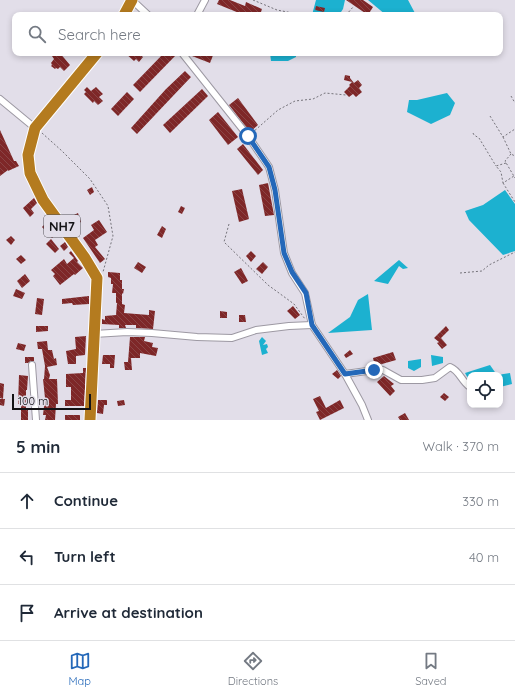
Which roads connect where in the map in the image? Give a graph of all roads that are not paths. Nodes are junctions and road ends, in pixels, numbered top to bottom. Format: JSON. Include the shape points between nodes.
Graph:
{"nodes":[{"id":1,"x":132,"y":0,"type":"edge"},
{"id":2,"x":205,"y":0,"type":"edge"},
{"id":3,"x":126,"y":12,"type":"edge"},
{"id":4,"x":145,"y":12,"type":"edge"},
{"id":5,"x":199,"y":12,"type":"edge"},
{"id":6,"x":95,"y":56,"type":"edge"},
{"id":7,"x":184,"y":56,"type":"edge"},
{"id":8,"x":0,"y":99,"type":"edge"},
{"id":9,"x":35,"y":128,"type":"junction"},
{"id":10,"x":310,"y":325,"type":"junction"},
{"id":11,"x":94,"y":334,"type":"junction"},
{"id":12,"x":32,"y":365,"type":"dead end"},
{"id":13,"x":345,"y":374,"type":"junction"},
{"id":14,"x":467,"y":385,"type":"edge"},
{"id":15,"x":36,"y":420,"type":"edge"},
{"id":16,"x":90,"y":420,"type":"edge"},
{"id":17,"x":368,"y":420,"type":"edge"}],
"edges":[{"from":1,"to":3,"type":"highway"},
{"from":1,"to":4,"type":"street"},
{"from":2,"to":5,"type":"street"},
{"from":6,"to":9,"type":"highway","number":"NH7"},
{"from":7,"to":10,"type":"street","via":[[248,136],[269,167],[284,253],[292,272],[306,293]]},
{"from":8,"to":9,"type":"street"},
{"from":9,"to":11,"type":"highway","number":"NH7","via":[[28,155],[30,173],[44,200],[97,278]]},
{"from":10,"to":11,"type":"street","via":[[256,330],[232,338],[127,332]]},
{"from":10,"to":13,"type":"street"},
{"from":11,"to":16,"type":"highway"},
{"from":12,"to":15,"type":"street"},
{"from":13,"to":14,"type":"street","via":[[383,370],[401,380],[422,380],[435,378],[450,367],[456,369]]},
{"from":13,"to":17,"type":"street"}]}
